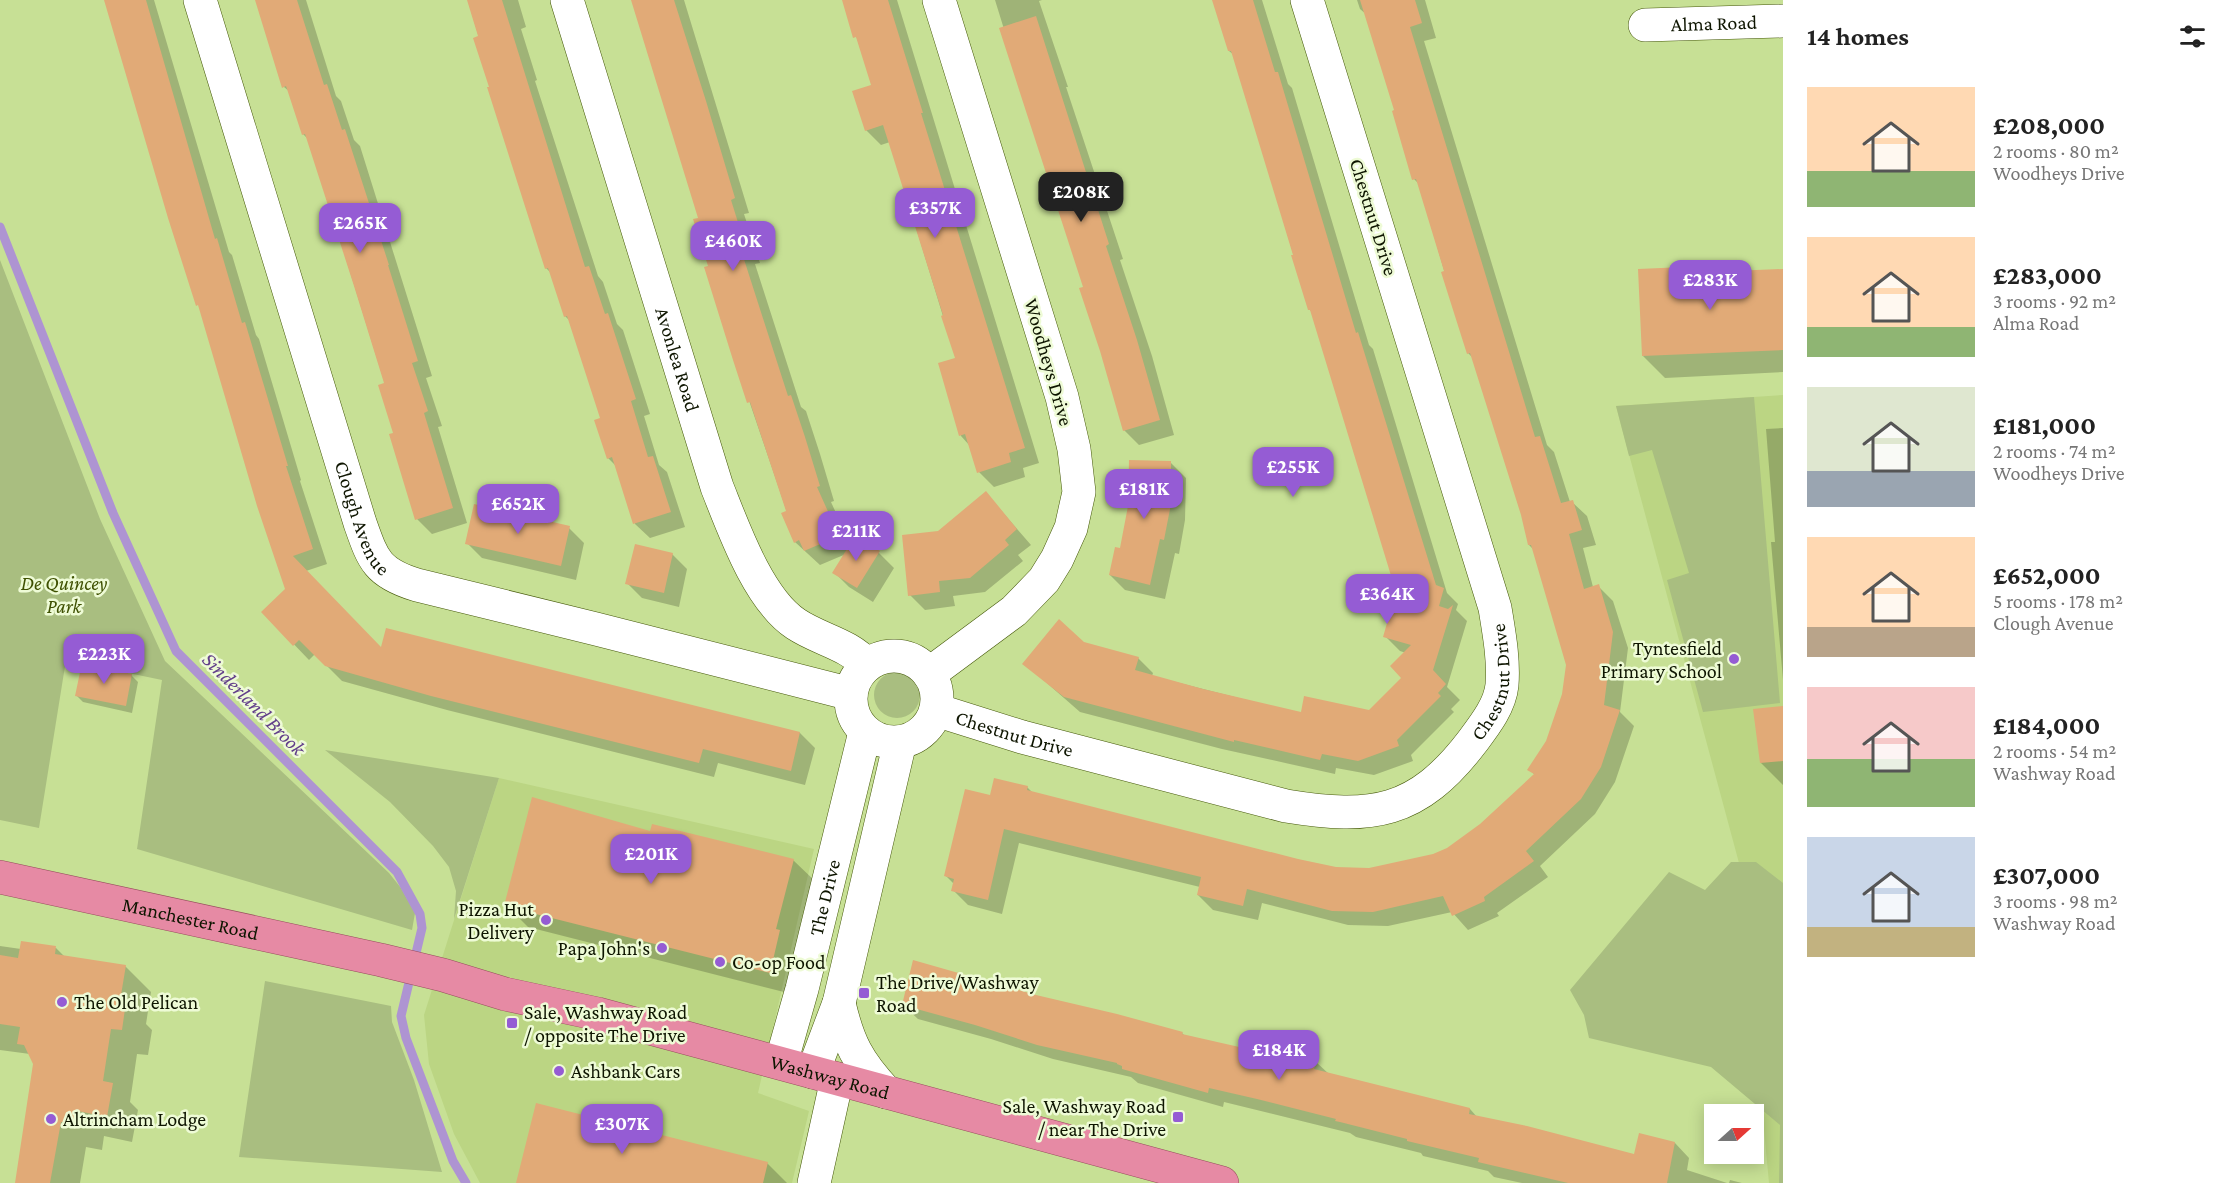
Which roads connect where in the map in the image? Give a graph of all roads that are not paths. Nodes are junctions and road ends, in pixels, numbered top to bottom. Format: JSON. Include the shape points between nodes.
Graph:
{"nodes":[{"id":1,"x":200,"y":0,"type":"edge"},
{"id":2,"x":567,"y":0,"type":"edge"},
{"id":3,"x":939,"y":0,"type":"edge"},
{"id":4,"x":1307,"y":0,"type":"edge"},
{"id":5,"x":1783,"y":21,"type":"edge"},
{"id":6,"x":1645,"y":25,"type":"dead end"},
{"id":7,"x":867,"y":665,"type":"junction"},
{"id":8,"x":929,"y":674,"type":"junction"},
{"id":9,"x":851,"y":694,"type":"junction"},
{"id":10,"x":936,"y":710,"type":"junction"},
{"id":11,"x":865,"y":732,"type":"junction"},
{"id":12,"x":900,"y":742,"type":"junction"},
{"id":13,"x":0,"y":877,"type":"edge"},
{"id":14,"x":435,"y":974,"type":"joint"},
{"id":15,"x":839,"y":1003,"type":"junction"},
{"id":16,"x":781,"y":1063,"type":"junction"},
{"id":17,"x":825,"y":1075,"type":"junction"},
{"id":18,"x":886,"y":1092,"type":"junction"},
{"id":19,"x":814,"y":1183,"type":"edge"},
{"id":20,"x":1222,"y":1183,"type":"edge"}],
"edges":[{"from":1,"to":9,"type":"street","name":"Clough Avenue","via":[[360,523],[370,553],[382,569],[396,579],[417,585]]},
{"from":2,"to":7,"type":"street","name":"Avonlea Road","via":[[717,487],[735,532],[755,573],[795,624],[856,653]]},
{"from":3,"to":8,"type":"street","name":"Woodheys Drive","via":[[1062,397],[1079,492],[1071,528],[1044,580],[1014,611]]},
{"from":4,"to":10,"type":"street","name":"Chestnut Drive","via":[[1495,608],[1502,647],[1502,688],[1492,713],[1454,766],[1426,790],[1390,807],[1329,813],[1286,806],[1022,737]]},
{"from":5,"to":6,"type":"street","name":"Alma Road"},
{"from":7,"to":8,"type":"street","via":[[877,659],[900,656]]},
{"from":7,"to":9,"type":"street","via":[[854,682]]},
{"from":8,"to":10,"type":"street","via":[[935,686]]},
{"from":9,"to":11,"type":"street","via":[[856,721]]},
{"from":10,"to":12,"type":"street","via":[[924,731]]},
{"from":11,"to":12,"type":"street","via":[[888,743]]},
{"from":11,"to":16,"type":"street","name":"The Drive"},
{"from":12,"to":15,"type":"street","name":"The Drive"},
{"from":13,"to":14,"type":"highway","name":"Manchester Road"},
{"from":14,"to":16,"type":"highway","name":"Washway Road"},
{"from":15,"to":17,"type":"street","name":"The Drive"},
{"from":15,"to":18,"type":"street","name":"The Drive","via":[[846,1034],[859,1059]]},
{"from":16,"to":17,"type":"highway","name":"Washway Road"},
{"from":17,"to":18,"type":"highway","name":"Washway Road"},
{"from":17,"to":19,"type":"street","name":"The Drive"},
{"from":18,"to":20,"type":"highway","name":"Washway Road"}]}
